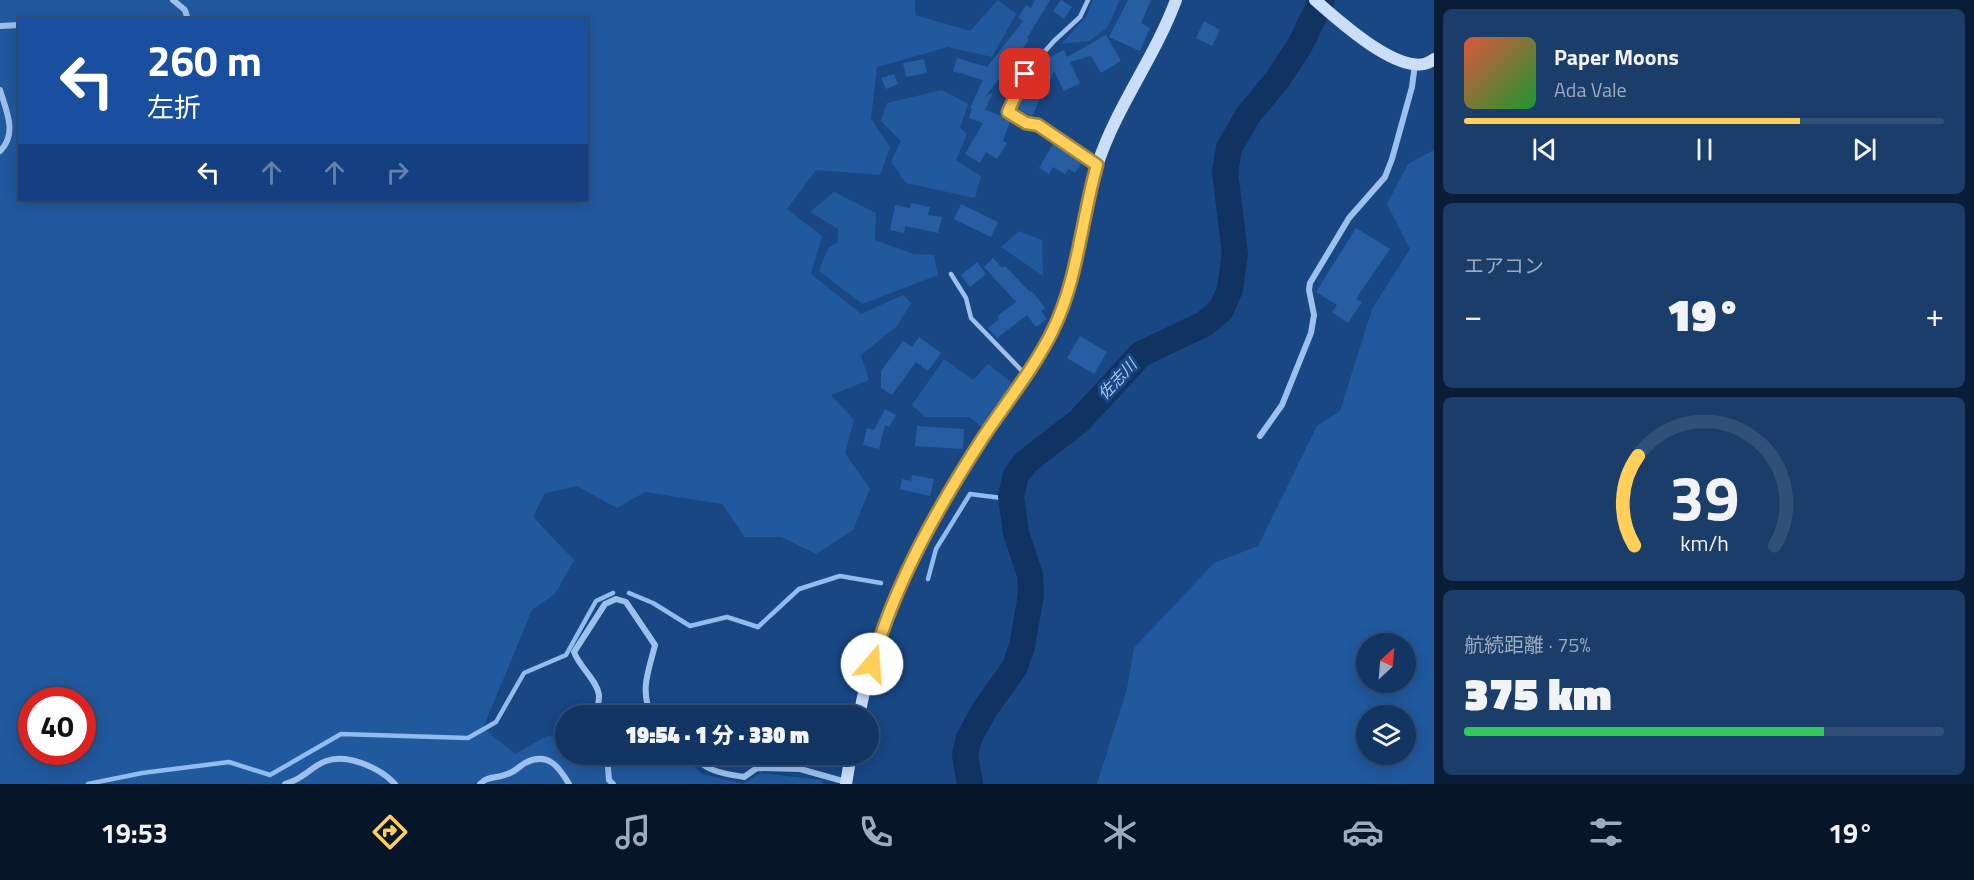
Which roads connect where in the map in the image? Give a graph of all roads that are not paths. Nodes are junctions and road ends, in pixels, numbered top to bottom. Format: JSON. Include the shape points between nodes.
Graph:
{"nodes":[{"id":1,"x":173,"y":0,"type":"edge"},
{"id":2,"x":1088,"y":0,"type":"edge"},
{"id":3,"x":1176,"y":0,"type":"edge"},
{"id":4,"x":1315,"y":0,"type":"edge"},
{"id":5,"x":187,"y":18,"type":"edge"},
{"id":6,"x":18,"y":25,"type":"edge"},
{"id":7,"x":0,"y":26,"type":"edge"},
{"id":8,"x":1434,"y":59,"type":"edge"},
{"id":9,"x":1415,"y":64,"type":"junction"},
{"id":10,"x":0,"y":90,"type":"edge"},
{"id":11,"x":0,"y":151,"type":"edge"},
{"id":12,"x":1097,"y":165,"type":"junction"},
{"id":13,"x":951,"y":274,"type":"dead end"},
{"id":14,"x":1026,"y":375,"type":"junction"},
{"id":15,"x":1260,"y":436,"type":"dead end"},
{"id":16,"x":598,"y":705,"type":"edge"},
{"id":17,"x":646,"y":705,"type":"edge"},
{"id":18,"x":862,"y":705,"type":"edge"},
{"id":19,"x":608,"y":765,"type":"edge"},
{"id":20,"x":702,"y":765,"type":"edge"},
{"id":21,"x":849,"y":765,"type":"edge"},
{"id":22,"x":846,"y":783,"type":"edge"},
{"id":23,"x":285,"y":784,"type":"edge"},
{"id":24,"x":395,"y":784,"type":"edge"},
{"id":25,"x":480,"y":784,"type":"edge"},
{"id":26,"x":569,"y":784,"type":"edge"},
{"id":27,"x":613,"y":784,"type":"edge"}],
"edges":[{"from":1,"to":5,"type":"street","via":[[185,10]]},
{"from":2,"to":12,"type":"lane","via":[[1080,17],[1025,74],[1008,112],[1038,125]]},
{"from":3,"to":12,"type":"street","via":[[1167,26],[1106,140]]},
{"from":4,"to":9,"type":"street","via":[[1373,47]]},
{"from":6,"to":7,"type":"street"},
{"from":8,"to":9,"type":"street"},
{"from":9,"to":15,"type":"street","via":[[1412,87],[1385,177],[1349,218],[1310,283],[1314,315],[1311,333],[1282,405]]},
{"from":10,"to":11,"type":"street","via":[[10,123],[8,139]]},
{"from":12,"to":14,"type":"street","via":[[1071,287],[1052,332]]},
{"from":13,"to":14,"type":"lane","via":[[966,298],[970,318]]},
{"from":14,"to":18,"type":"street","via":[[933,519],[878,644]]},
{"from":16,"to":17,"type":"street","via":[[596,687],[574,652],[605,604],[616,599],[627,602],[655,645],[644,690]]},
{"from":19,"to":27,"type":"street"},
{"from":20,"to":22,"type":"street","via":[[715,773],[744,777],[757,768],[800,769]]},
{"from":21,"to":22,"type":"street"},
{"from":23,"to":24,"type":"street","via":[[337,758],[364,765]]},
{"from":25,"to":26,"type":"street","via":[[543,759],[558,765]]}]}
